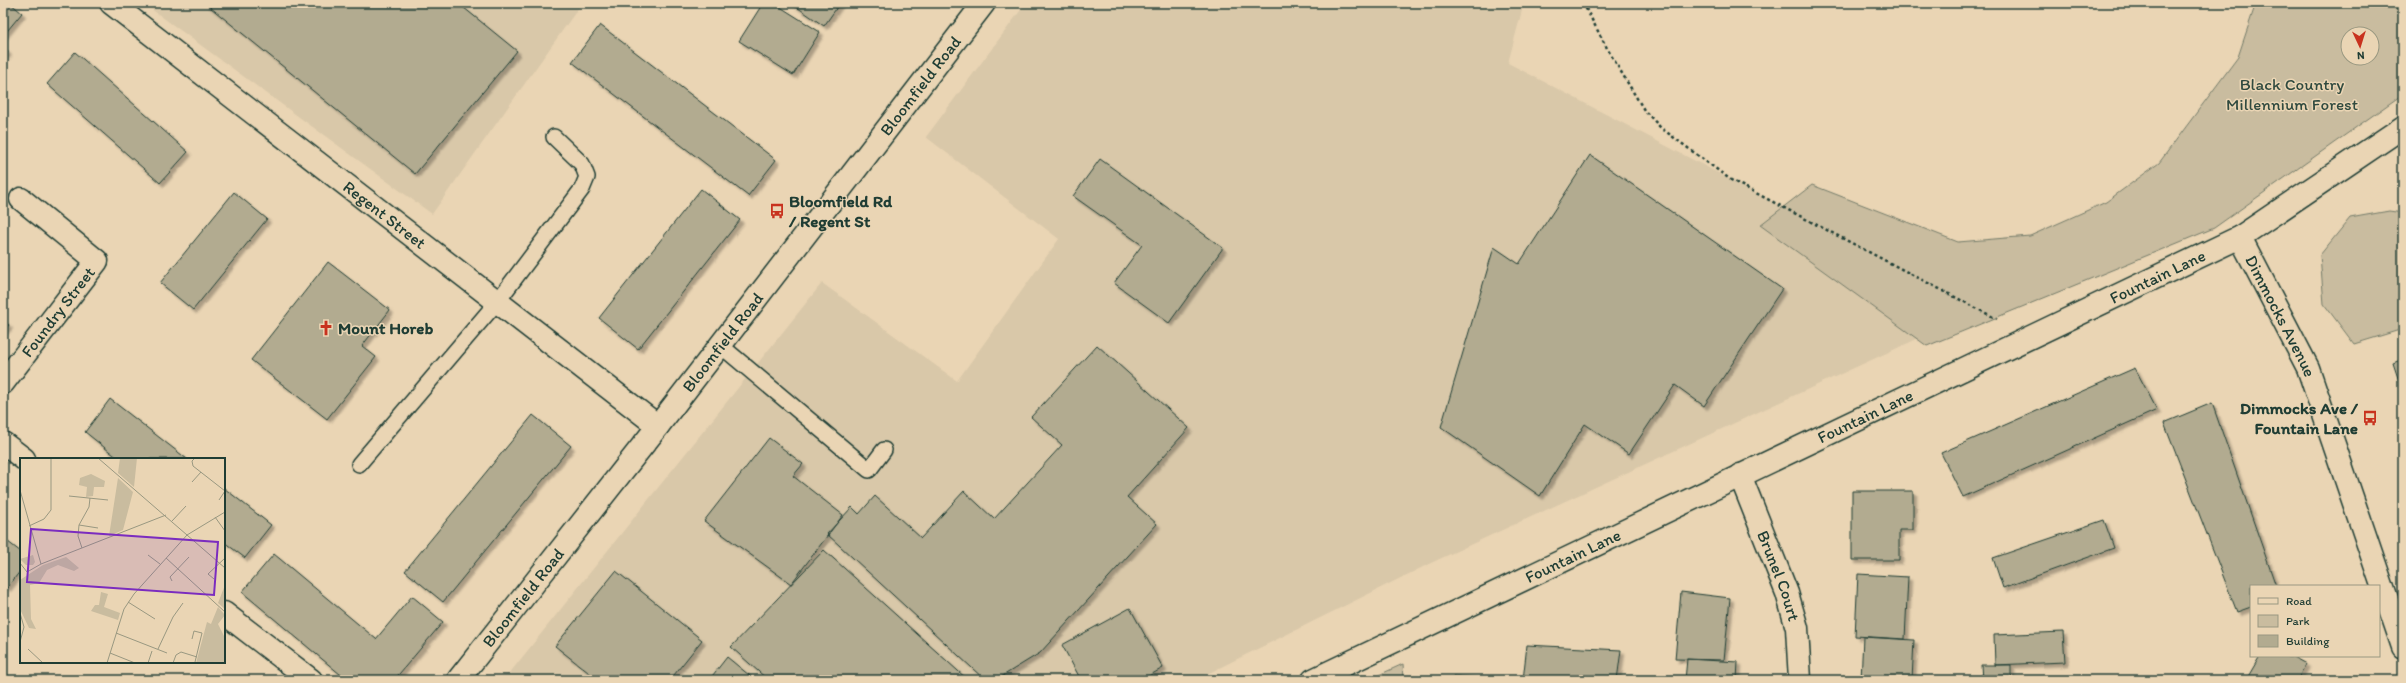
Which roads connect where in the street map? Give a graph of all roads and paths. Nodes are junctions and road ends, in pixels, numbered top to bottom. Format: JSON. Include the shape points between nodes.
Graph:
{"nodes":[{"id":1,"x":111,"y":3,"type":"edge"},
{"id":2,"x":984,"y":3,"type":"edge"},
{"id":3,"x":1583,"y":3,"type":"edge"},
{"id":4,"x":2403,"y":127,"type":"edge"},
{"id":5,"x":554,"y":136,"type":"dead end"},
{"id":6,"x":21,"y":199,"type":"dead end"},
{"id":7,"x":2240,"y":237,"type":"junction"},
{"id":8,"x":497,"y":302,"type":"junction"},
{"id":9,"x":2030,"y":337,"type":"junction"},
{"id":10,"x":720,"y":345,"type":"junction"},
{"id":11,"x":3,"y":383,"type":"edge"},
{"id":12,"x":658,"y":426,"type":"junction"},
{"id":13,"x":3,"y":443,"type":"edge"},
{"id":14,"x":884,"y":450,"type":"dead end"},
{"id":15,"x":23,"y":458,"type":"edge"},
{"id":16,"x":359,"y":464,"type":"dead end"},
{"id":17,"x":1740,"y":475,"type":"junction"},
{"id":18,"x":225,"y":614,"type":"edge"},
{"id":19,"x":2401,"y":636,"type":"edge"},
{"id":20,"x":311,"y":680,"type":"edge"},
{"id":21,"x":458,"y":680,"type":"edge"},
{"id":22,"x":1313,"y":680,"type":"edge"},
{"id":23,"x":1800,"y":680,"type":"edge"}],
"edges":[{"from":1,"to":8,"type":"street","name":"Regent Street"},
{"from":2,"to":10,"type":"street","name":"Bloomfield Road"},
{"from":3,"to":9,"type":"path","via":[[1644,110],[1661,128],[1731,180]]},
{"from":4,"to":7,"type":"street","name":"Fountain Lane"},
{"from":5,"to":8,"type":"lane","via":[[582,164],[587,177],[582,189]]},
{"from":6,"to":11,"type":"street","name":"Foundry Street","via":[[97,260]]},
{"from":7,"to":9,"type":"street","name":"Fountain Lane"},
{"from":7,"to":19,"type":"street","name":"Dimmocks Avenue","via":[[2308,368]]},
{"from":8,"to":12,"type":"street","name":"Regent Street"},
{"from":8,"to":16,"type":"lane"},
{"from":9,"to":17,"type":"street","name":"Fountain Lane"},
{"from":10,"to":12,"type":"street","name":"Bloomfield Road"},
{"from":10,"to":14,"type":"lane","via":[[869,470]]},
{"from":12,"to":21,"type":"street","name":"Bloomfield Road"},
{"from":13,"to":15,"type":"street"},
{"from":17,"to":22,"type":"street","name":"Fountain Lane"},
{"from":17,"to":23,"type":"street","name":"Brunel Court","via":[[1787,593],[1797,628]]},
{"from":18,"to":20,"type":"street"}]}
